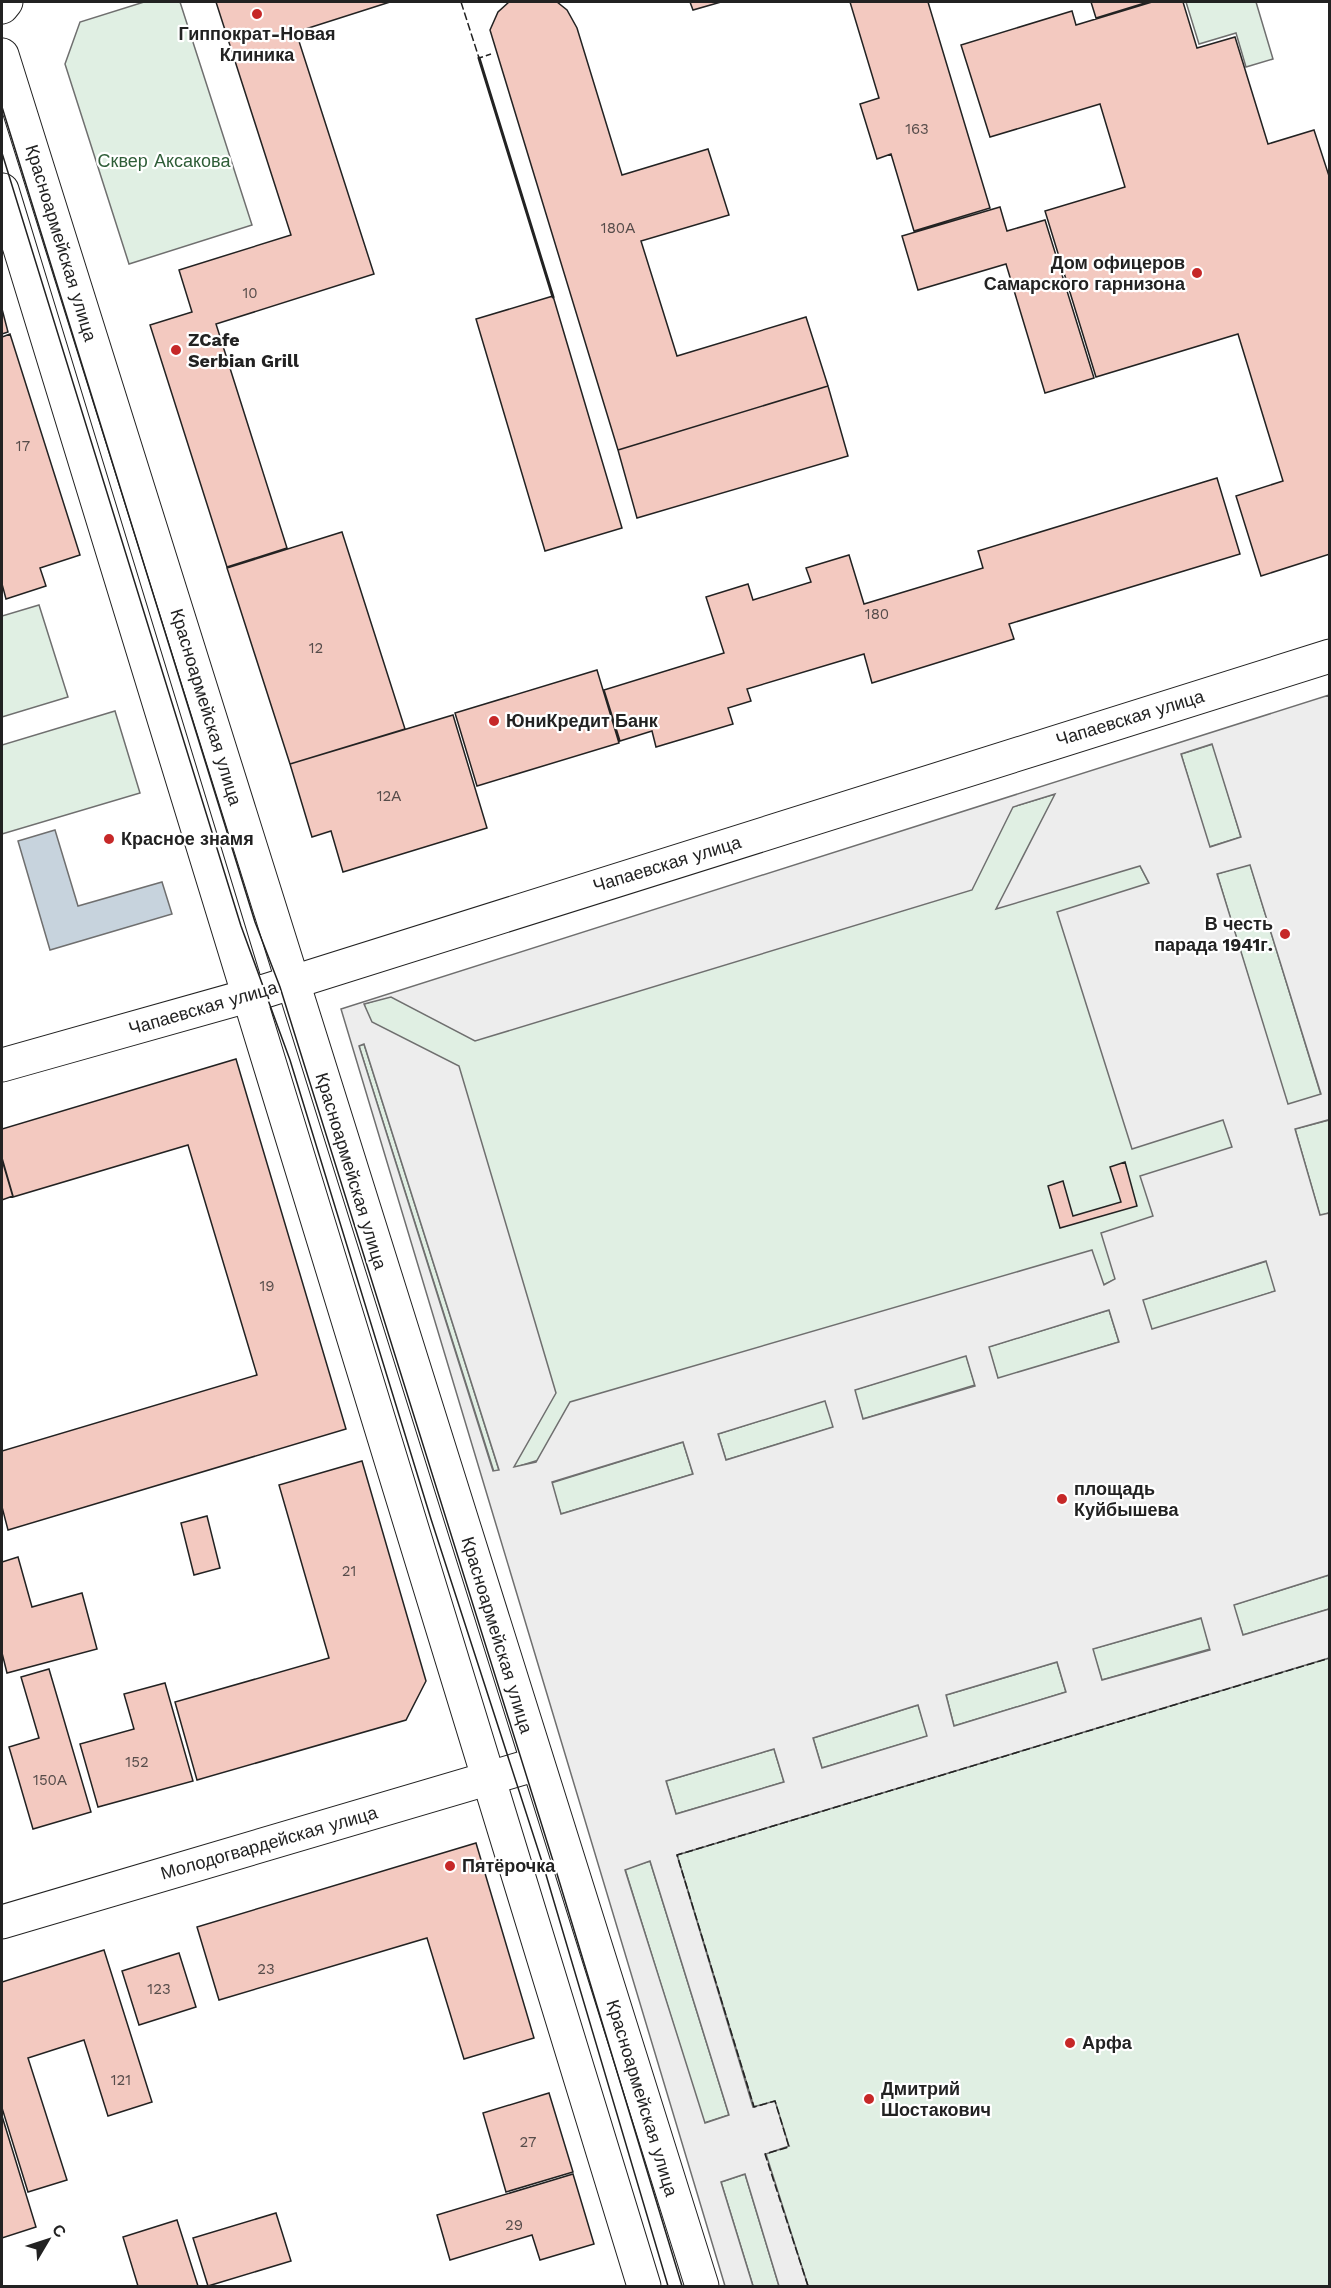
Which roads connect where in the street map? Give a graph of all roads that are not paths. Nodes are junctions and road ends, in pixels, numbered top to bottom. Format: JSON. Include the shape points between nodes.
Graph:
{"nodes":[{"id":1,"x":6,"y":2,"type":"edge"},
{"id":2,"x":2,"y":7,"type":"edge"},
{"id":3,"x":2,"y":55,"type":"edge"},
{"id":4,"x":2,"y":190,"type":"edge"},
{"id":5,"x":1329,"y":656,"type":"edge"},
{"id":6,"x":293,"y":982,"type":"junction"},
{"id":7,"x":249,"y":996,"type":"junction"},
{"id":8,"x":2,"y":1065,"type":"edge"},
{"id":9,"x":537,"y":1764,"type":"junction"},
{"id":10,"x":489,"y":1778,"type":"junction"},
{"id":11,"x":2,"y":1922,"type":"edge"},
{"id":12,"x":644,"y":2286,"type":"edge"},
{"id":13,"x":702,"y":2286,"type":"edge"}],
"edges":[{"from":1,"to":2,"type":"main road"},
{"from":3,"to":6,"type":"main road","name":"Красноармейская улица"},
{"from":4,"to":7,"type":"main road"},
{"from":5,"to":6,"type":"main road","name":"Чапаевская улица"},
{"from":6,"to":7,"type":"main road","name":"Чапаевская улица"},
{"from":6,"to":9,"type":"main road","name":"Красноармейская улица"},
{"from":7,"to":8,"type":"main road","name":"Чапаевская улица"},
{"from":7,"to":10,"type":"main road"},
{"from":9,"to":10,"type":"main road","name":"Молодогвардейская улица"},
{"from":9,"to":13,"type":"main road","name":"Красноармейская улица"},
{"from":10,"to":11,"type":"main road","name":"Молодогвардейская улица"},
{"from":10,"to":12,"type":"main road"}]}
